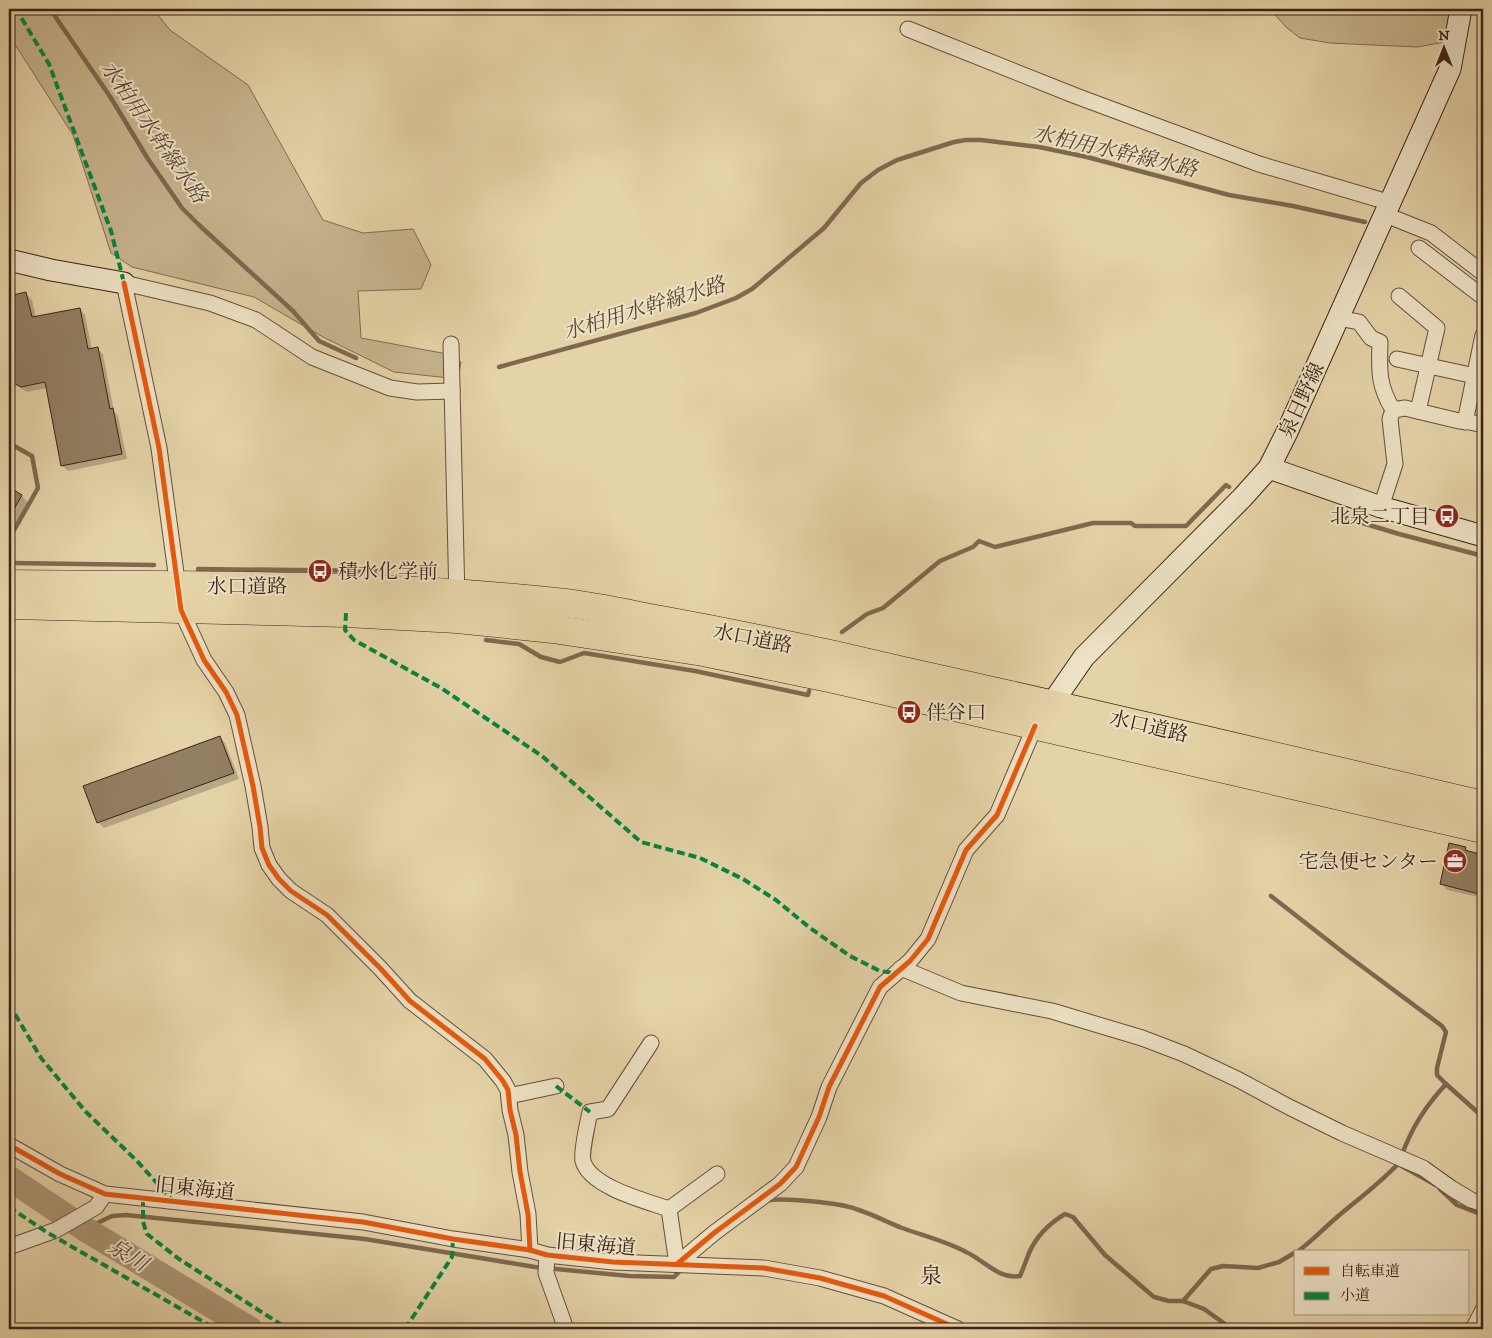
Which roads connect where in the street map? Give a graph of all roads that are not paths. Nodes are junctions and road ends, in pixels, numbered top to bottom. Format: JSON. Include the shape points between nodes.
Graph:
{"nodes":[{"id":1,"x":1461,"y":9,"type":"edge"},
{"id":2,"x":908,"y":30,"type":"dead end"},
{"id":3,"x":1388,"y":209,"type":"junction"},
{"id":4,"x":1419,"y":248,"type":"dead end"},
{"id":5,"x":9,"y":260,"type":"edge"},
{"id":6,"x":1483,"y":273,"type":"edge"},
{"id":7,"x":124,"y":283,"type":"junction"},
{"id":8,"x":1399,"y":296,"type":"dead end"},
{"id":9,"x":1483,"y":297,"type":"edge"},
{"id":10,"x":1338,"y":318,"type":"junction"},
{"id":11,"x":1483,"y":335,"type":"edge"},
{"id":12,"x":450,"y":344,"type":"dead end"},
{"id":13,"x":1397,"y":359,"type":"dead end"},
{"id":14,"x":1428,"y":366,"type":"junction"},
{"id":15,"x":1475,"y":376,"type":"junction"},
{"id":16,"x":452,"y":391,"type":"junction"},
{"id":17,"x":1393,"y":410,"type":"junction"},
{"id":18,"x":1418,"y":412,"type":"junction"},
{"id":19,"x":1465,"y":422,"type":"junction"},
{"id":20,"x":1483,"y":425,"type":"edge"},
{"id":21,"x":1269,"y":468,"type":"junction"},
{"id":22,"x":1381,"y":507,"type":"junction"},
{"id":23,"x":1483,"y":536,"type":"edge"},
{"id":24,"x":9,"y":584,"type":"edge"},
{"id":25,"x":179,"y":598,"type":"junction"},
{"id":26,"x":9,"y":605,"type":"edge"},
{"id":27,"x":457,"y":606,"type":"junction"},
{"id":28,"x":1052,"y":704,"type":"junction"},
{"id":29,"x":1035,"y":726,"type":"junction"},
{"id":30,"x":1483,"y":805,"type":"edge"},
{"id":31,"x":1483,"y":828,"type":"edge"},
{"id":32,"x":900,"y":968,"type":"junction"},
{"id":33,"x":651,"y":1043,"type":"dead end"},
{"id":34,"x":556,"y":1086,"type":"dead end"},
{"id":35,"x":509,"y":1096,"type":"junction"},
{"id":36,"x":9,"y":1145,"type":"edge"},
{"id":37,"x":717,"y":1174,"type":"dead end"},
{"id":38,"x":105,"y":1194,"type":"junction"},
{"id":39,"x":1483,"y":1204,"type":"edge"},
{"id":40,"x":669,"y":1209,"type":"junction"},
{"id":41,"x":9,"y":1247,"type":"edge"},
{"id":42,"x":530,"y":1250,"type":"junction"},
{"id":43,"x":547,"y":1263,"type":"junction"},
{"id":44,"x":677,"y":1264,"type":"junction"},
{"id":45,"x":1483,"y":1310,"type":"edge"},
{"id":46,"x":566,"y":1329,"type":"edge"},
{"id":47,"x":958,"y":1329,"type":"edge"},
{"id":48,"x":1473,"y":1329,"type":"edge"}],
"edges":[{"from":1,"to":3,"type":"main road","name":"泉日野線","via":[[1450,69]]},
{"from":2,"to":3,"type":"street","via":[[1076,96]]},
{"from":3,"to":6,"type":"street","via":[[1431,233]]},
{"from":3,"to":10,"type":"main road","name":"泉日野線"},
{"from":4,"to":9,"type":"street"},
{"from":5,"to":7,"type":"main road"},
{"from":7,"to":16,"type":"street","via":[[210,303],[256,320],[312,358],[390,388],[417,392]]},
{"from":7,"to":25,"type":"street","via":[[159,448]]},
{"from":8,"to":14,"type":"street","via":[[1437,328]]},
{"from":10,"to":17,"type":"street","via":[[1359,322],[1371,338],[1380,342],[1379,372],[1384,396]]},
{"from":10,"to":21,"type":"main road","name":"泉日野線"},
{"from":11,"to":15,"type":"street"},
{"from":12,"to":16,"type":"street"},
{"from":13,"to":14,"type":"street"},
{"from":14,"to":15,"type":"street"},
{"from":14,"to":18,"type":"street"},
{"from":15,"to":19,"type":"street"},
{"from":16,"to":27,"type":"street"},
{"from":17,"to":18,"type":"street","via":[[1406,408]]},
{"from":17,"to":22,"type":"street","via":[[1390,419],[1395,464]]},
{"from":18,"to":19,"type":"street"},
{"from":19,"to":20,"type":"street"},
{"from":21,"to":22,"type":"main road"},
{"from":21,"to":28,"type":"main road","name":"泉日野線","via":[[1084,657]]},
{"from":22,"to":23,"type":"main road"},
{"from":24,"to":25,"type":"highway","name":"水口道路"},
{"from":25,"to":26,"type":"highway","name":"水口道路"},
{"from":25,"to":27,"type":"highway","name":"水口道路","via":[[346,613]]},
{"from":25,"to":35,"type":"street","via":[[204,660],[237,715],[253,786],[262,848],[278,879],[291,892],[327,915],[410,1001],[486,1059],[503,1081]]},
{"from":27,"to":28,"type":"highway","name":"水口道路","via":[[569,603],[825,653]]},
{"from":27,"to":29,"type":"highway","name":"水口道路","via":[[553,629],[703,652],[834,679]]},
{"from":28,"to":29,"type":"main road","name":"泉日野線"},
{"from":28,"to":30,"type":"highway","name":"水口道路"},
{"from":29,"to":31,"type":"highway","name":"水口道路"},
{"from":29,"to":32,"type":"street","via":[[997,815],[966,850],[928,940]]},
{"from":32,"to":39,"type":"street","via":[[961,993],[1052,1011],[1184,1054],[1342,1133],[1423,1168],[1451,1188]]},
{"from":32,"to":44,"type":"street","via":[[880,987],[829,1087],[796,1167],[780,1184]]},
{"from":33,"to":40,"type":"street","via":[[608,1109],[590,1112],[583,1160],[591,1175],[611,1188]]},
{"from":34,"to":35,"type":"street"},
{"from":35,"to":42,"type":"street","via":[[528,1214]]},
{"from":36,"to":38,"type":"street","name":"旧東海道","via":[[60,1174]]},
{"from":37,"to":40,"type":"street"},
{"from":38,"to":41,"type":"street","via":[[96,1207],[56,1230]]},
{"from":38,"to":42,"type":"street","name":"旧東海道","via":[[363,1222]]},
{"from":40,"to":44,"type":"street"},
{"from":42,"to":43,"type":"street","name":"旧東海道"},
{"from":43,"to":44,"type":"street","name":"旧東海道"},
{"from":43,"to":46,"type":"street"},
{"from":44,"to":47,"type":"street","name":"旧東海道","via":[[764,1268],[820,1278],[884,1296]]},
{"from":45,"to":48,"type":"street"}]}
